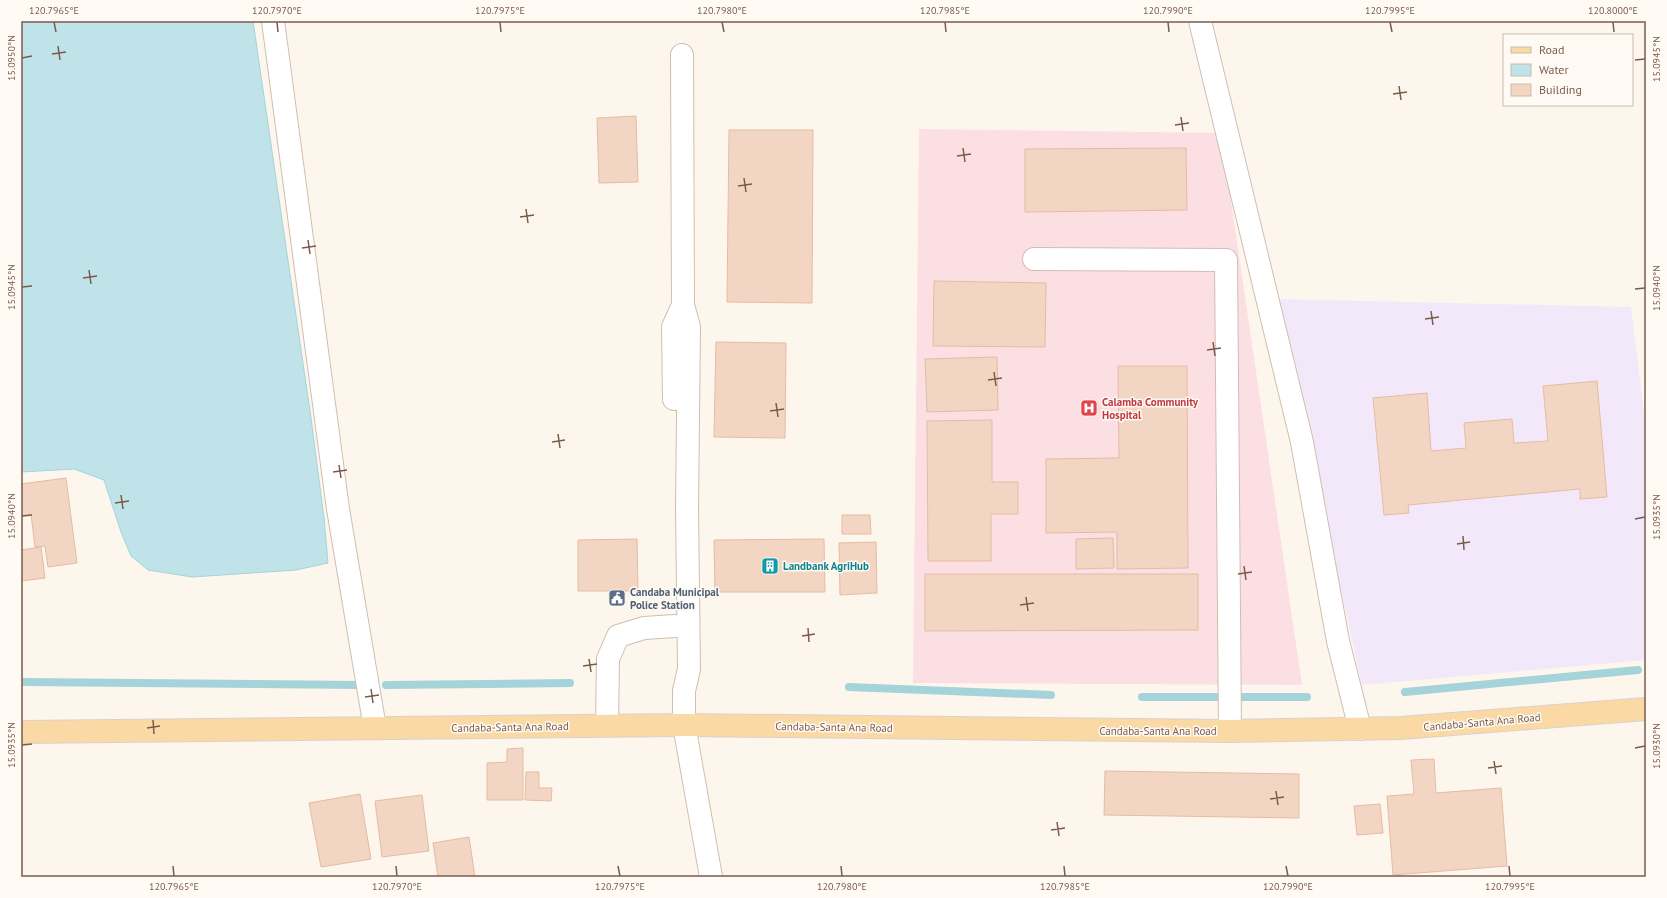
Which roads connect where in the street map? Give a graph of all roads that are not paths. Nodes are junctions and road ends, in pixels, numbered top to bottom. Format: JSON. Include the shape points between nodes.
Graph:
{"nodes":[{"id":1,"x":273,"y":21,"type":"edge"},
{"id":2,"x":1200,"y":21,"type":"edge"},
{"id":3,"x":682,"y":55,"type":"dead end"},
{"id":4,"x":1034,"y":259,"type":"dead end"},
{"id":5,"x":683,"y":305,"type":"junction"},
{"id":6,"x":675,"y":626,"type":"junction"},
{"id":7,"x":684,"y":691,"type":"junction"},
{"id":8,"x":1646,"y":709,"type":"edge"},
{"id":9,"x":684,"y":725,"type":"junction"},
{"id":10,"x":607,"y":726,"type":"junction"},
{"id":11,"x":375,"y":728,"type":"junction"},
{"id":12,"x":1360,"y":729,"type":"junction"},
{"id":13,"x":1230,"y":731,"type":"junction"},
{"id":14,"x":21,"y":732,"type":"edge"},
{"id":15,"x":711,"y":877,"type":"edge"}],
"edges":[{"from":1,"to":11,"type":"street","via":[[338,509]]},
{"from":2,"to":12,"type":"street","via":[[1302,442],[1338,641]]},
{"from":3,"to":5,"type":"street"},
{"from":4,"to":13,"type":"street","via":[[1226,260]]},
{"from":5,"to":6,"type":"street","via":[[673,327]]},
{"from":5,"to":7,"type":"street","via":[[689,327],[689,669]]},
{"from":6,"to":7,"type":"street","via":[[676,677]]},
{"from":6,"to":10,"type":"street","via":[[644,628],[618,636],[608,659]]},
{"from":7,"to":9,"type":"street"},
{"from":8,"to":12,"type":"main road","name":"Candaba-Santa Ana Road"},
{"from":9,"to":10,"type":"main road","name":"Candaba-Santa Ana Road"},
{"from":9,"to":13,"type":"main road","name":"Candaba-Santa Ana Road"},
{"from":9,"to":15,"type":"street"},
{"from":10,"to":11,"type":"main road","name":"Candaba-Santa Ana Road"},
{"from":11,"to":14,"type":"main road","name":"Candaba-Santa Ana Road"},
{"from":12,"to":13,"type":"main road","name":"Candaba-Santa Ana Road"}]}
